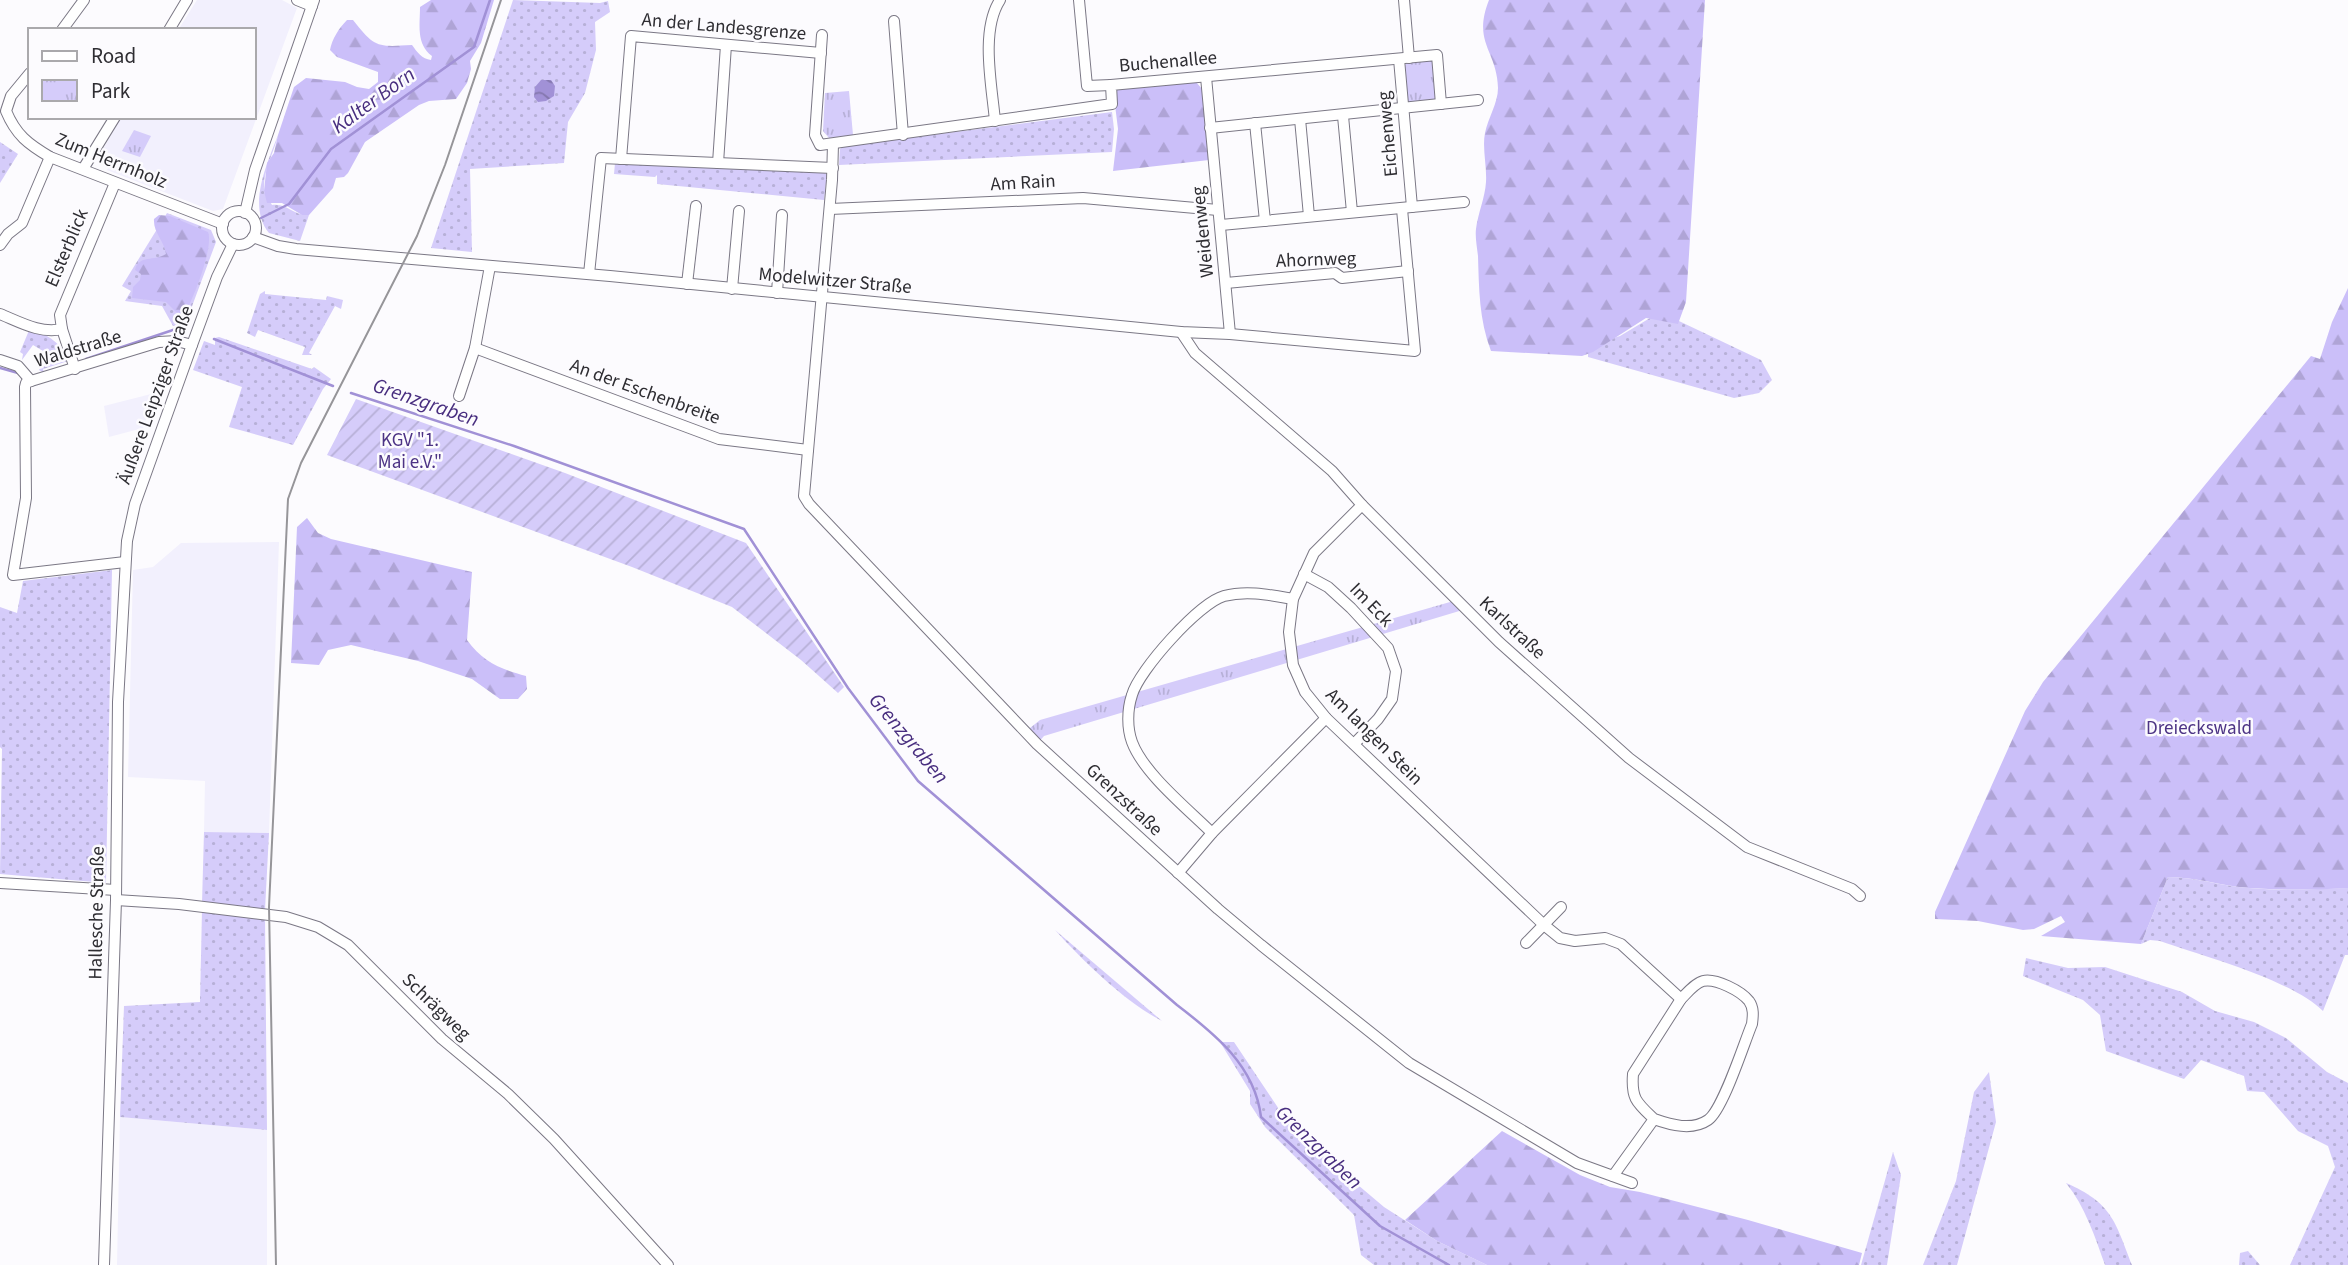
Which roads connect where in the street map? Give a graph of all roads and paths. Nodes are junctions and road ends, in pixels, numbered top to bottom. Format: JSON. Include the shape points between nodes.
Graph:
{"nodes":[{"id":1,"x":84,"y":0,"type":"edge"},
{"id":2,"x":187,"y":0,"type":"edge"},
{"id":3,"x":297,"y":0,"type":"edge"},
{"id":4,"x":1000,"y":0,"type":"edge"},
{"id":5,"x":1079,"y":0,"type":"edge"},
{"id":6,"x":1404,"y":0,"type":"edge"},
{"id":7,"x":313,"y":3,"type":"edge"},
{"id":8,"x":894,"y":21,"type":"dead end"},
{"id":9,"x":63,"y":28,"type":"edge"},
{"id":10,"x":170,"y":28,"type":"edge"},
{"id":11,"x":822,"y":35,"type":"dead end"},
{"id":12,"x":726,"y":45,"type":"junction"},
{"id":13,"x":821,"y":53,"type":"junction"},
{"id":14,"x":1404,"y":58,"type":"junction"},
{"id":15,"x":28,"y":75,"type":"edge"},
{"id":16,"x":1206,"y":77,"type":"junction"},
{"id":17,"x":1111,"y":85,"type":"junction"},
{"id":18,"x":1478,"y":100,"type":"dead end"},
{"id":19,"x":1441,"y":104,"type":"junction"},
{"id":20,"x":1404,"y":109,"type":"junction"},
{"id":21,"x":1343,"y":116,"type":"junction"},
{"id":22,"x":114,"y":119,"type":"edge"},
{"id":23,"x":1300,"y":119,"type":"junction"},
{"id":24,"x":995,"y":121,"type":"junction"},
{"id":25,"x":1255,"y":123,"type":"junction"},
{"id":26,"x":1210,"y":128,"type":"junction"},
{"id":27,"x":903,"y":135,"type":"junction"},
{"id":28,"x":833,"y":144,"type":"junction"},
{"id":29,"x":50,"y":157,"type":"junction"},
{"id":30,"x":621,"y":159,"type":"junction"},
{"id":31,"x":718,"y":163,"type":"junction"},
{"id":32,"x":833,"y":168,"type":"junction"},
{"id":33,"x":83,"y":169,"type":"junction"},
{"id":34,"x":115,"y":183,"type":"junction"},
{"id":35,"x":1464,"y":202,"type":"dead end"},
{"id":36,"x":696,"y":206,"type":"dead end"},
{"id":37,"x":1407,"y":208,"type":"junction"},
{"id":38,"x":830,"y":209,"type":"junction"},
{"id":39,"x":1218,"y":210,"type":"junction"},
{"id":40,"x":739,"y":211,"type":"dead end"},
{"id":41,"x":1352,"y":212,"type":"junction"},
{"id":42,"x":245,"y":213,"type":"junction"},
{"id":43,"x":782,"y":215,"type":"dead end"},
{"id":44,"x":1309,"y":216,"type":"junction"},
{"id":45,"x":1265,"y":221,"type":"junction"},
{"id":46,"x":223,"y":224,"type":"junction"},
{"id":47,"x":1220,"y":225,"type":"junction"},
{"id":48,"x":253,"y":237,"type":"junction"},
{"id":49,"x":0,"y":244,"type":"edge"},
{"id":50,"x":233,"y":244,"type":"junction"},
{"id":51,"x":490,"y":266,"type":"junction"},
{"id":52,"x":1408,"y":271,"type":"junction"},
{"id":53,"x":589,"y":274,"type":"junction"},
{"id":54,"x":1226,"y":283,"type":"junction"},
{"id":55,"x":687,"y":285,"type":"junction"},
{"id":56,"x":732,"y":289,"type":"junction"},
{"id":57,"x":777,"y":292,"type":"junction"},
{"id":58,"x":822,"y":297,"type":"junction"},
{"id":59,"x":0,"y":314,"type":"edge"},
{"id":60,"x":62,"y":329,"type":"junction"},
{"id":61,"x":1181,"y":332,"type":"junction"},
{"id":62,"x":1230,"y":334,"type":"junction"},
{"id":63,"x":192,"y":345,"type":"junction"},
{"id":64,"x":475,"y":348,"type":"junction"},
{"id":65,"x":1415,"y":351,"type":"joint"},
{"id":66,"x":0,"y":360,"type":"edge"},
{"id":67,"x":75,"y":369,"type":"junction"},
{"id":68,"x":31,"y":381,"type":"junction"},
{"id":69,"x":459,"y":396,"type":"dead end"},
{"id":70,"x":808,"y":450,"type":"junction"},
{"id":71,"x":1362,"y":505,"type":"junction"},
{"id":72,"x":125,"y":562,"type":"junction"},
{"id":73,"x":1304,"y":574,"type":"junction"},
{"id":74,"x":1293,"y":599,"type":"junction"},
{"id":75,"x":1326,"y":718,"type":"junction"},
{"id":76,"x":1354,"y":744,"type":"junction"},
{"id":77,"x":1213,"y":833,"type":"junction"},
{"id":78,"x":1178,"y":873,"type":"junction"},
{"id":79,"x":0,"y":883,"type":"edge"},
{"id":80,"x":116,"y":895,"type":"junction"},
{"id":81,"x":1860,"y":896,"type":"dead end"},
{"id":82,"x":1561,"y":907,"type":"dead end"},
{"id":83,"x":1544,"y":926,"type":"junction"},
{"id":84,"x":1527,"y":943,"type":"dead end"},
{"id":85,"x":1681,"y":999,"type":"junction"},
{"id":86,"x":1654,"y":1119,"type":"junction"},
{"id":87,"x":1613,"y":1176,"type":"junction"},
{"id":88,"x":1632,"y":1183,"type":"dead end"},
{"id":89,"x":104,"y":1265,"type":"edge"},
{"id":90,"x":668,"y":1265,"type":"edge"}],
"edges":[{"from":1,"to":9,"type":"street"},
{"from":2,"to":10,"type":"street"},
{"from":3,"to":7,"type":"street"},
{"from":4,"to":24,"type":"street","via":[[989,37]]},
{"from":5,"to":17,"type":"street","via":[[1087,86]]},
{"from":6,"to":14,"type":"street","name":"Eichenweg"},
{"from":7,"to":42,"type":"street","via":[[254,170]]},
{"from":8,"to":27,"type":"street"},
{"from":11,"to":13,"type":"street","name":"An der Landesgrenze"},
{"from":12,"to":13,"type":"street","name":"An der Landesgrenze"},
{"from":12,"to":30,"type":"street","name":"An der Landesgrenze","via":[[631,36]]},
{"from":12,"to":31,"type":"street"},
{"from":13,"to":28,"type":"street","name":"An der Landesgrenze","via":[[815,135],[820,145]]},
{"from":14,"to":16,"type":"street","name":"Buchenallee"},
{"from":14,"to":19,"type":"street","name":"Buchenallee","via":[[1437,55]]},
{"from":14,"to":20,"type":"street","name":"Eichenweg"},
{"from":15,"to":29,"type":"street","name":"Zum Herrnholz","via":[[11,96],[6,111],[13,128]]},
{"from":16,"to":17,"type":"street","name":"Buchenallee"},
{"from":16,"to":26,"type":"street","name":"Weidenweg"},
{"from":17,"to":24,"type":"street","name":"Buchenallee","via":[[1112,104]]},
{"from":18,"to":19,"type":"street"},
{"from":19,"to":20,"type":"street"},
{"from":20,"to":21,"type":"street"},
{"from":20,"to":37,"type":"street","name":"Eichenweg"},
{"from":21,"to":23,"type":"street"},
{"from":21,"to":41,"type":"street"},
{"from":22,"to":33,"type":"street"},
{"from":23,"to":25,"type":"street"},
{"from":23,"to":44,"type":"street"},
{"from":24,"to":27,"type":"street","name":"Buchenallee"},
{"from":25,"to":26,"type":"street"},
{"from":25,"to":45,"type":"street"},
{"from":26,"to":39,"type":"street","name":"Weidenweg"},
{"from":27,"to":28,"type":"street","name":"Buchenallee"},
{"from":28,"to":32,"type":"street"},
{"from":29,"to":33,"type":"street","name":"Zum Herrnholz"},
{"from":29,"to":49,"type":"street","via":[[22,223]]},
{"from":30,"to":31,"type":"street"},
{"from":30,"to":53,"type":"street","via":[[601,158]]},
{"from":31,"to":32,"type":"street"},
{"from":32,"to":38,"type":"street"},
{"from":33,"to":34,"type":"street","name":"Zum Herrnholz"},
{"from":34,"to":46,"type":"street","name":"Zum Herrnholz"},
{"from":34,"to":60,"type":"street","name":"Elsterblick","via":[[62,306]]},
{"from":35,"to":37,"type":"street"},
{"from":36,"to":55,"type":"street"},
{"from":37,"to":41,"type":"street"},
{"from":37,"to":52,"type":"street","name":"Eichenweg"},
{"from":38,"to":39,"type":"street","name":"Am Rain","via":[[1083,198]]},
{"from":38,"to":58,"type":"street"},
{"from":39,"to":47,"type":"street","name":"Weidenweg"},
{"from":40,"to":56,"type":"street"},
{"from":41,"to":44,"type":"street"},
{"from":42,"to":46,"type":"street","via":[[234,212]]},
{"from":42,"to":48,"type":"street","via":[[255,223]]},
{"from":43,"to":57,"type":"street"},
{"from":44,"to":45,"type":"street"},
{"from":45,"to":47,"type":"street"},
{"from":46,"to":50,"type":"street","via":[[223,234]]},
{"from":47,"to":54,"type":"street","name":"Weidenweg"},
{"from":48,"to":50,"type":"street","via":[[244,244]]},
{"from":48,"to":51,"type":"street","name":"Modelwitzer Straße","via":[[296,249]]},
{"from":50,"to":63,"type":"street","name":"Äußere Leipziger Straße"},
{"from":51,"to":53,"type":"street","name":"Modelwitzer Straße"},
{"from":51,"to":64,"type":"street"},
{"from":52,"to":54,"type":"street","name":"Ahornweg"},
{"from":52,"to":65,"type":"street","name":"Eichenweg"},
{"from":53,"to":55,"type":"street","name":"Modelwitzer Straße"},
{"from":54,"to":62,"type":"street","name":"Weidenweg"},
{"from":55,"to":56,"type":"street","name":"Modelwitzer Straße"},
{"from":56,"to":57,"type":"street","name":"Modelwitzer Straße"},
{"from":57,"to":58,"type":"street","name":"Modelwitzer Straße"},
{"from":58,"to":61,"type":"street","name":"Modelwitzer Straße"},
{"from":58,"to":70,"type":"street","name":"Grenzstraße"},
{"from":59,"to":60,"type":"street","via":[[40,330]]},
{"from":60,"to":67,"type":"street","name":"Elsterblick"},
{"from":61,"to":62,"type":"street","name":"Modelwitzer Straße"},
{"from":61,"to":71,"type":"street","name":"Karlstraße","via":[[1195,353],[1332,471]]},
{"from":62,"to":65,"type":"street","name":"Modelwitzer Straße"},
{"from":63,"to":67,"type":"street","name":"Waldstraße","via":[[159,342]]},
{"from":63,"to":72,"type":"street","name":"Äußere Leipziger Straße","via":[[135,504]]},
{"from":64,"to":69,"type":"street"},
{"from":64,"to":70,"type":"street","name":"An der Eschenbreite","via":[[719,439]]},
{"from":66,"to":68,"type":"street","via":[[18,366]]},
{"from":67,"to":68,"type":"street","name":"Waldstraße"},
{"from":68,"to":72,"type":"street","name":"Waldstraße","via":[[25,387],[26,498],[13,575]]},
{"from":70,"to":78,"type":"street","name":"Grenzstraße","via":[[804,496],[809,504],[1037,744]]},
{"from":71,"to":73,"type":"street","name":"Am langen Stein","via":[[1314,553]]},
{"from":71,"to":81,"type":"street","name":"Karlstraße","via":[[1499,642],[1629,758],[1747,847]]},
{"from":72,"to":80,"type":"street","name":"Hallesche Straße"},
{"from":73,"to":74,"type":"street","name":"Am langen Stein"},
{"from":73,"to":76,"type":"street","name":"Im Eck","via":[[1328,587],[1351,608],[1388,648],[1396,671],[1392,699]]},
{"from":74,"to":75,"type":"street","name":"Am langen Stein","via":[[1289,632],[1293,665],[1305,692]]},
{"from":74,"to":77,"type":"street","via":[[1253,593],[1223,596],[1200,609],[1141,674],[1132,694],[1129,726],[1139,760]]},
{"from":75,"to":76,"type":"street","name":"Am langen Stein"},
{"from":75,"to":77,"type":"street"},
{"from":76,"to":83,"type":"street","name":"Am langen Stein"},
{"from":77,"to":78,"type":"street"},
{"from":78,"to":87,"type":"street","name":"Grenzstraße","via":[[1409,1063],[1577,1163]]},
{"from":79,"to":80,"type":"street","name":"Schrägweg"},
{"from":80,"to":89,"type":"street","name":"Hallesche Straße"},
{"from":80,"to":90,"type":"street","name":"Schrägweg","via":[[286,917],[318,926],[348,945],[442,1039],[554,1139]]},
{"from":82,"to":83,"type":"street"},
{"from":83,"to":84,"type":"street"},
{"from":83,"to":85,"type":"street","name":"Am langen Stein","via":[[1560,938],[1605,937],[1621,944]]},
{"from":85,"to":86,"type":"street","via":[[1633,1074],[1635,1102]]},
{"from":85,"to":86,"type":"street","via":[[1702,981],[1720,982],[1749,1001],[1754,1012],[1752,1024],[1709,1120],[1688,1126]]},
{"from":86,"to":87,"type":"street"},
{"from":87,"to":88,"type":"street","name":"Grenzstraße"}]}
